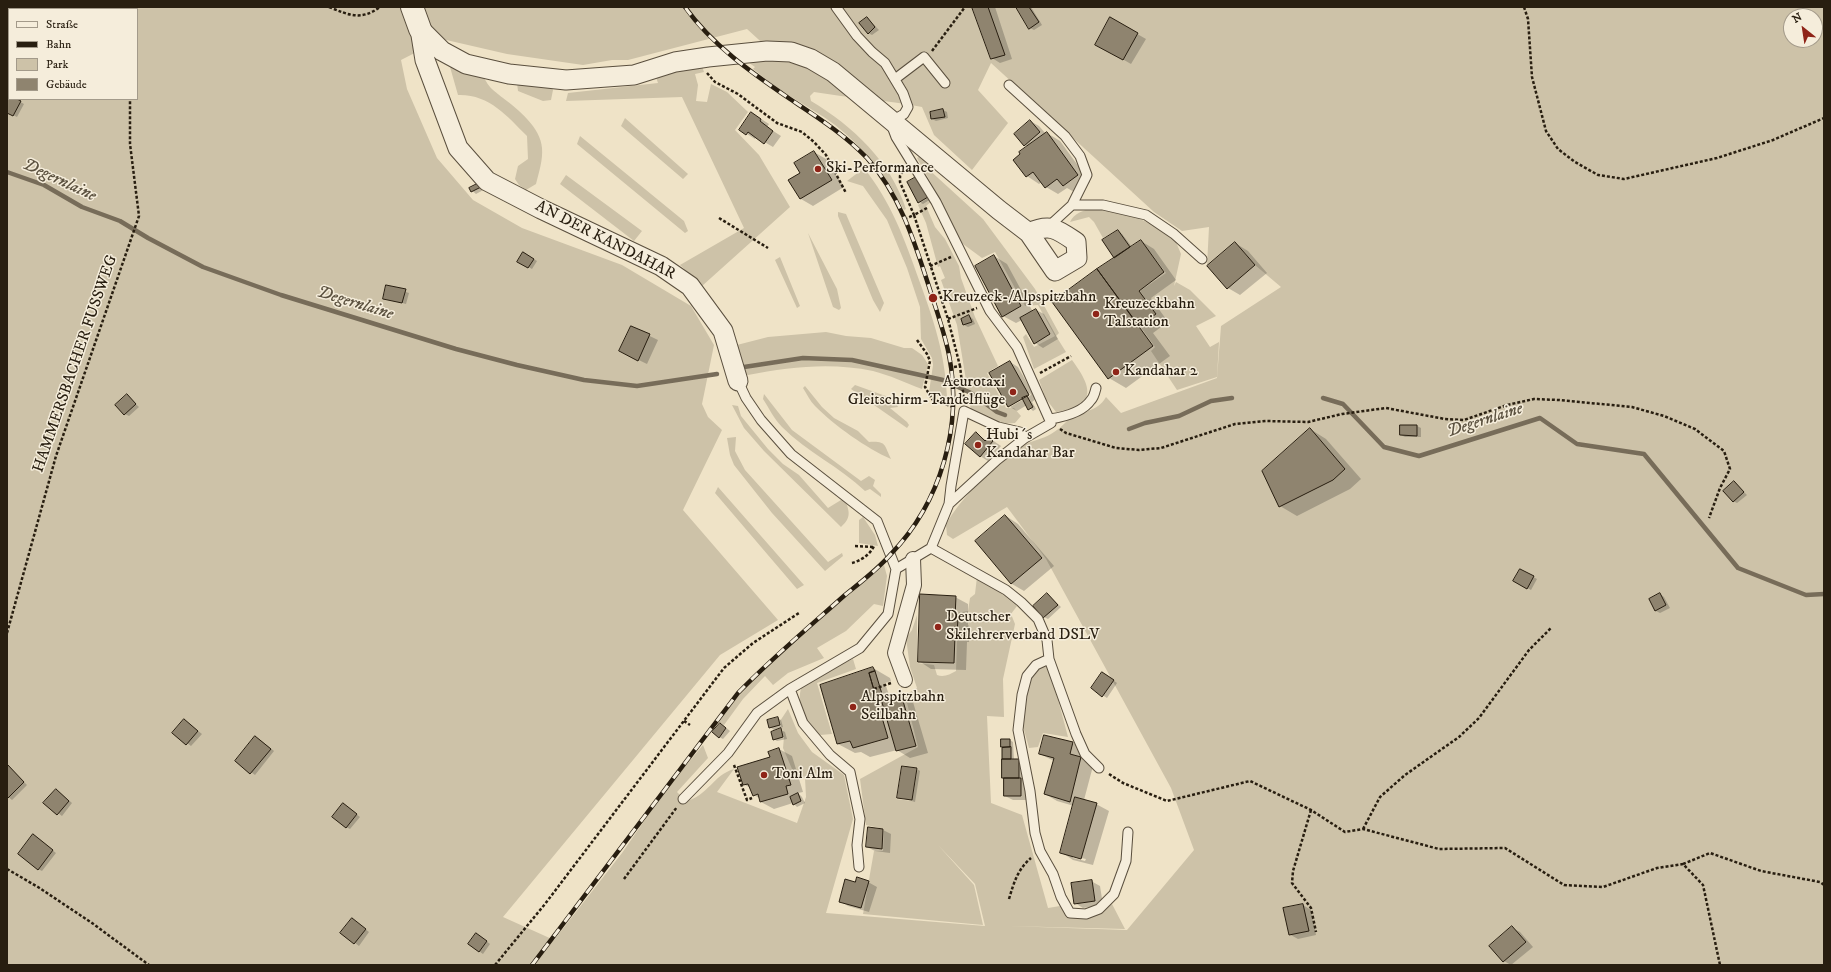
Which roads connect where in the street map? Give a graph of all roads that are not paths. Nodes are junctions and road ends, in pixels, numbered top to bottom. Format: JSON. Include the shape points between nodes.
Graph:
{"nodes":[{"id":1,"x":412,"y":7,"type":"edge"},
{"id":2,"x":836,"y":7,"type":"edge"},
{"id":3,"x":420,"y":29,"type":"junction"},
{"id":4,"x":895,"y":79,"type":"junction"},
{"id":5,"x":945,"y":83,"type":"dead end"},
{"id":6,"x":1009,"y":85,"type":"dead end"},
{"id":7,"x":892,"y":121,"type":"junction"},
{"id":8,"x":1072,"y":205,"type":"junction"},
{"id":9,"x":1048,"y":227,"type":"junction"},
{"id":10,"x":1029,"y":233,"type":"junction"},
{"id":11,"x":1202,"y":259,"type":"dead end"},
{"id":12,"x":738,"y":381,"type":"joint"},
{"id":13,"x":1096,"y":388,"type":"dead end"},
{"id":14,"x":1051,"y":421,"type":"junction"},
{"id":15,"x":1025,"y":438,"type":"junction"},
{"id":16,"x":949,"y":504,"type":"junction"},
{"id":17,"x":931,"y":548,"type":"junction"},
{"id":18,"x":913,"y":559,"type":"junction"},
{"id":19,"x":896,"y":570,"type":"junction"},
{"id":20,"x":1049,"y":659,"type":"junction"},
{"id":21,"x":905,"y":680,"type":"dead end"},
{"id":22,"x":790,"y":689,"type":"junction"},
{"id":23,"x":1099,"y":768,"type":"road end"},
{"id":24,"x":683,"y":799,"type":"road end"},
{"id":25,"x":1128,"y":832,"type":"dead end"},
{"id":26,"x":859,"y":866,"type":"dead end"}],
"edges":[{"from":1,"to":3,"type":"street"},
{"from":2,"to":4,"type":"lane","via":[[857,36],[885,63]]},
{"from":3,"to":7,"type":"street","via":[[442,51],[466,64],[509,74],[566,80],[634,75],[675,62],[708,57],[766,51],[791,52],[811,59],[833,72]]},
{"from":3,"to":12,"type":"street","name":"AN DER KANDAHAR","via":[[426,60],[458,148],[487,181],[541,210],[661,266],[684,282],[694,291],[723,331]]},
{"from":4,"to":5,"type":"lane","via":[[924,58]]},
{"from":4,"to":7,"type":"lane","via":[[908,107],[904,114]]},
{"from":6,"to":8,"type":"lane","via":[[1065,136],[1080,156],[1087,175]]},
{"from":7,"to":10,"type":"street"},
{"from":7,"to":14,"type":"lane","via":[[896,137],[936,202],[987,304],[1017,347]]},
{"from":8,"to":9,"type":"lane"},
{"from":8,"to":11,"type":"lane","via":[[1103,205],[1146,215],[1174,234]]},
{"from":9,"to":10,"type":"street"},
{"from":9,"to":10,"type":"street","via":[[1076,242],[1077,258],[1055,271]]},
{"from":12,"to":19,"type":"lane","name":"AN DER KANDAHAR","via":[[761,420],[791,454],[877,521]]},
{"from":13,"to":14,"type":"lane","via":[[1091,401],[1082,408]]},
{"from":14,"to":15,"type":"lane"},
{"from":15,"to":16,"type":"lane"},
{"from":15,"to":16,"type":"lane","via":[[1020,432],[998,427],[964,411]]},
{"from":16,"to":17,"type":"lane"},
{"from":17,"to":18,"type":"lane"},
{"from":17,"to":20,"type":"lane","via":[[1006,590],[1021,602],[1038,619],[1047,640]]},
{"from":18,"to":19,"type":"lane"},
{"from":18,"to":21,"type":"street","via":[[914,585],[895,653]]},
{"from":19,"to":22,"type":"lane","name":"AN DER KANDAHAR","via":[[888,614],[860,648]]},
{"from":20,"to":23,"type":"lane","via":[[1085,754]]},
{"from":20,"to":25,"type":"lane","via":[[1036,665],[1027,676],[1018,730],[1040,852],[1070,913],[1086,914],[1099,909],[1114,894],[1126,861]]},
{"from":22,"to":24,"type":"lane","name":"AN DER KANDAHAR","via":[[757,713],[729,751]]},
{"from":22,"to":26,"type":"lane","via":[[803,723],[830,755],[850,772],[860,819],[857,845]]}]}
